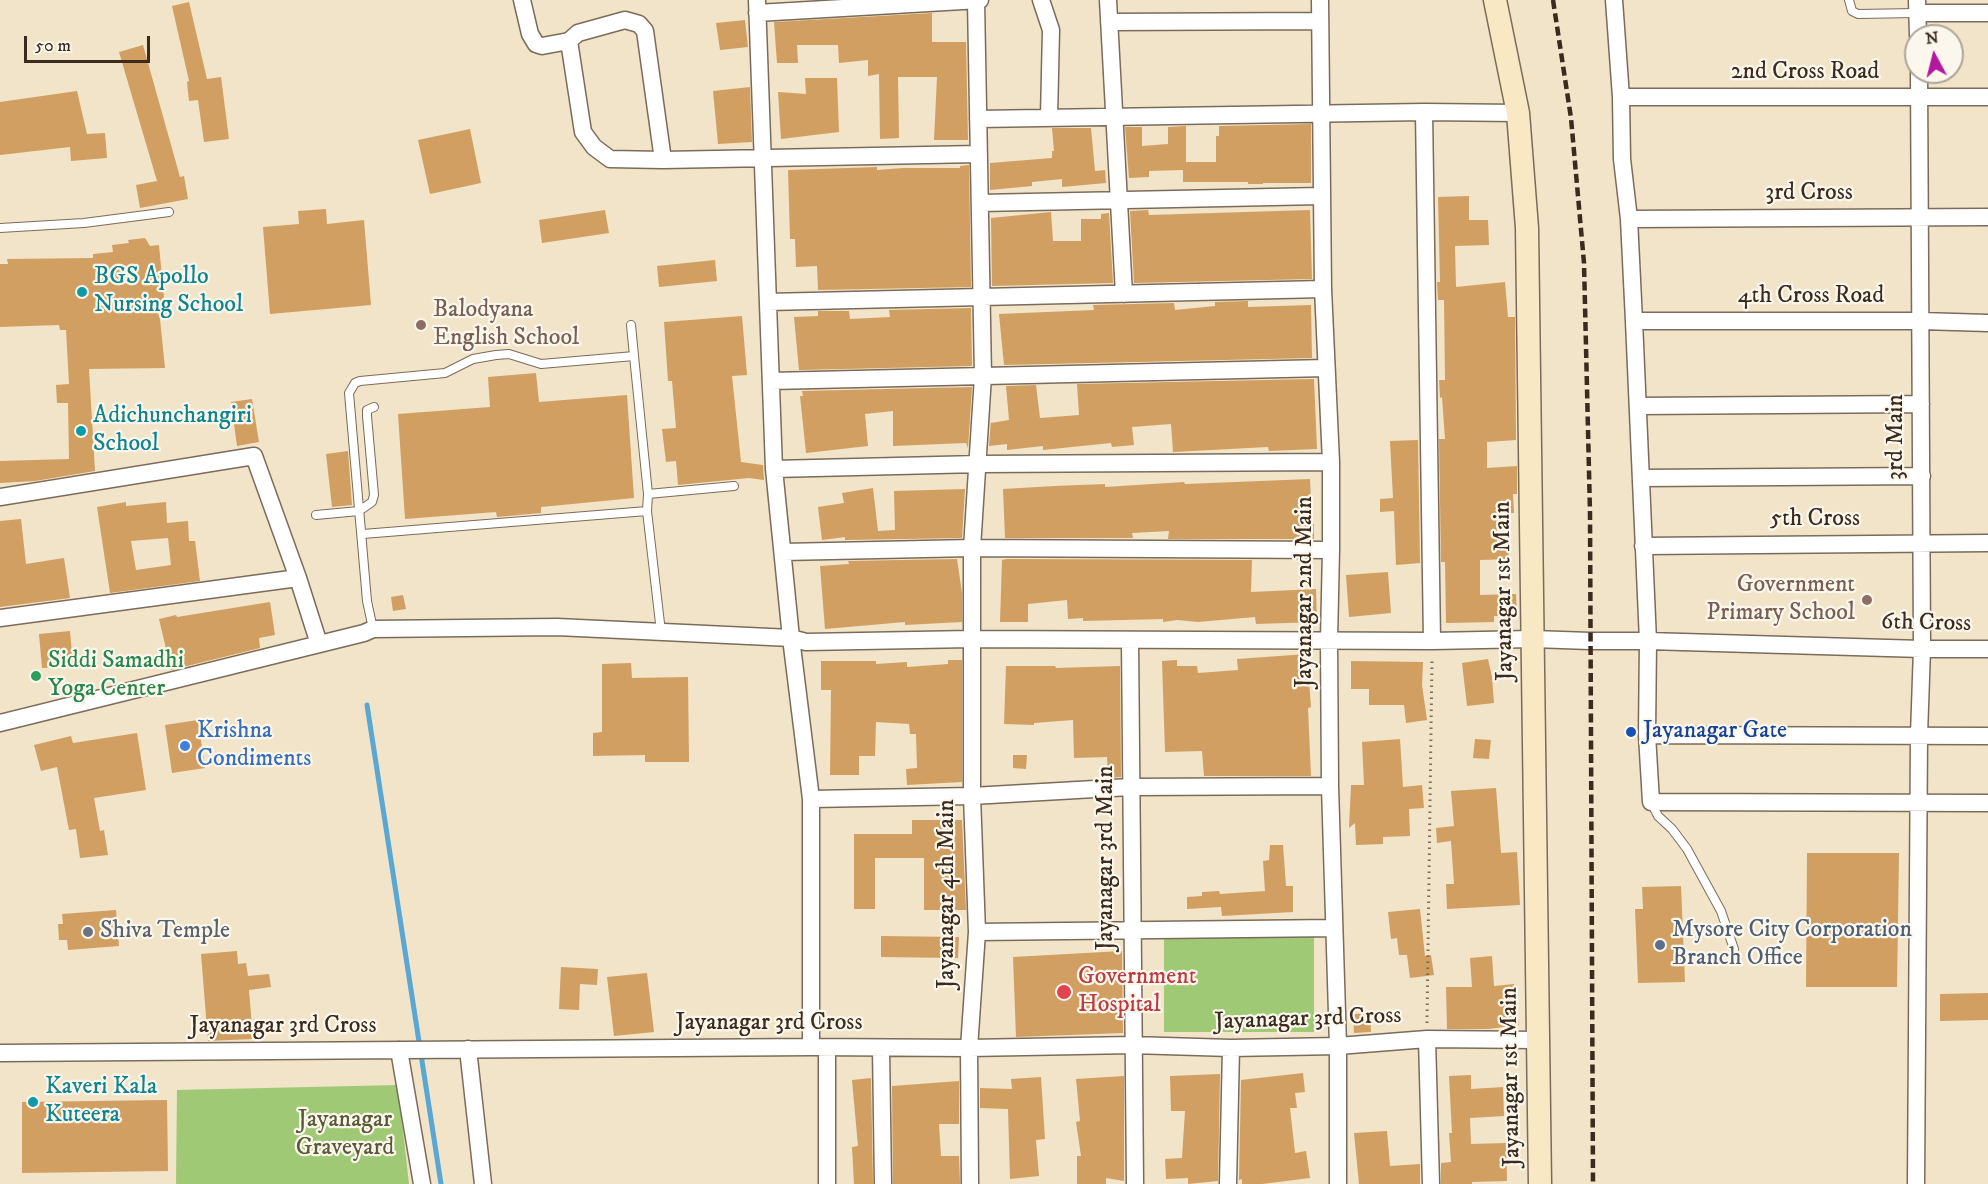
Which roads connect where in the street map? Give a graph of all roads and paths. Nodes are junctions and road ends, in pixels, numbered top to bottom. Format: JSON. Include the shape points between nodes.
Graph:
{"nodes":[{"id":1,"x":522,"y":0,"type":"edge"},
{"id":2,"x":1041,"y":0,"type":"edge"},
{"id":3,"x":1108,"y":0,"type":"edge"},
{"id":4,"x":1320,"y":0,"type":"edge"},
{"id":5,"x":1495,"y":0,"type":"edge"},
{"id":6,"x":1614,"y":0,"type":"edge"},
{"id":7,"x":1849,"y":0,"type":"edge"},
{"id":8,"x":978,"y":1,"type":"edge"},
{"id":9,"x":757,"y":6,"type":"edge"},
{"id":10,"x":1916,"y":7,"type":"edge"},
{"id":11,"x":1988,"y":13,"type":"edge"},
{"id":12,"x":1320,"y":21,"type":"junction"},
{"id":13,"x":1109,"y":22,"type":"junction"},
{"id":14,"x":1917,"y":24,"type":"edge"},
{"id":15,"x":569,"y":41,"type":"junction"},
{"id":16,"x":1920,"y":84,"type":"edge"},
{"id":17,"x":1921,"y":97,"type":"junction"},
{"id":18,"x":1988,"y":97,"type":"edge"},
{"id":19,"x":1621,"y":98,"type":"junction"},
{"id":20,"x":1424,"y":112,"type":"junction"},
{"id":21,"x":1319,"y":113,"type":"junction"},
{"id":22,"x":1518,"y":114,"type":"junction"},
{"id":23,"x":1114,"y":116,"type":"junction"},
{"id":24,"x":1048,"y":117,"type":"junction"},
{"id":25,"x":978,"y":118,"type":"junction"},
{"id":26,"x":979,"y":154,"type":"junction"},
{"id":27,"x":762,"y":158,"type":"junction"},
{"id":28,"x":663,"y":160,"type":"junction"},
{"id":29,"x":1321,"y":196,"type":"junction"},
{"id":30,"x":1120,"y":199,"type":"junction"},
{"id":31,"x":980,"y":203,"type":"junction"},
{"id":32,"x":169,"y":212,"type":"dead end"},
{"id":33,"x":1920,"y":217,"type":"junction"},
{"id":34,"x":1988,"y":217,"type":"edge"},
{"id":35,"x":1629,"y":219,"type":"junction"},
{"id":36,"x":0,"y":228,"type":"edge"},
{"id":37,"x":1323,"y":289,"type":"junction"},
{"id":38,"x":1124,"y":294,"type":"junction"},
{"id":39,"x":981,"y":297,"type":"junction"},
{"id":40,"x":768,"y":302,"type":"junction"},
{"id":41,"x":1634,"y":321,"type":"junction"},
{"id":42,"x":1921,"y":321,"type":"junction"},
{"id":43,"x":1988,"y":322,"type":"edge"},
{"id":44,"x":631,"y":325,"type":"dead end"},
{"id":45,"x":634,"y":356,"type":"junction"},
{"id":46,"x":1326,"y":368,"type":"junction"},
{"id":47,"x":983,"y":376,"type":"junction"},
{"id":48,"x":771,"y":381,"type":"junction"},
{"id":49,"x":1921,"y":404,"type":"junction"},
{"id":50,"x":1638,"y":406,"type":"junction"},
{"id":51,"x":374,"y":407,"type":"dead end"},
{"id":52,"x":1331,"y":462,"type":"junction"},
{"id":53,"x":979,"y":464,"type":"junction"},
{"id":54,"x":774,"y":469,"type":"junction"},
{"id":55,"x":1922,"y":476,"type":"junction"},
{"id":56,"x":1641,"y":478,"type":"junction"},
{"id":57,"x":734,"y":486,"type":"dead end"},
{"id":58,"x":648,"y":494,"type":"junction"},
{"id":59,"x":0,"y":497,"type":"edge"},
{"id":60,"x":360,"y":511,"type":"junction"},
{"id":61,"x":647,"y":511,"type":"junction"},
{"id":62,"x":316,"y":515,"type":"dead end"},
{"id":63,"x":363,"y":534,"type":"junction"},
{"id":64,"x":1922,"y":543,"type":"junction"},
{"id":65,"x":1988,"y":543,"type":"edge"},
{"id":66,"x":1642,"y":546,"type":"junction"},
{"id":67,"x":972,"y":548,"type":"junction"},
{"id":68,"x":1331,"y":550,"type":"junction"},
{"id":69,"x":783,"y":552,"type":"junction"},
{"id":70,"x":298,"y":578,"type":"junction"},
{"id":71,"x":0,"y":618,"type":"edge"},
{"id":72,"x":369,"y":631,"type":"junction"},
{"id":73,"x":661,"y":632,"type":"junction"},
{"id":74,"x":791,"y":638,"type":"junction"},
{"id":75,"x":971,"y":639,"type":"junction"},
{"id":76,"x":1533,"y":639,"type":"junction"},
{"id":77,"x":1130,"y":640,"type":"junction"},
{"id":78,"x":1329,"y":640,"type":"junction"},
{"id":79,"x":1647,"y":640,"type":"junction"},
{"id":80,"x":1432,"y":641,"type":"junction"},
{"id":81,"x":323,"y":643,"type":"junction"},
{"id":82,"x":1922,"y":649,"type":"junction"},
{"id":83,"x":1988,"y":649,"type":"edge"},
{"id":84,"x":0,"y":723,"type":"edge"},
{"id":85,"x":1647,"y":735,"type":"junction"},
{"id":86,"x":1919,"y":735,"type":"junction"},
{"id":87,"x":1988,"y":736,"type":"edge"},
{"id":88,"x":1330,"y":786,"type":"junction"},
{"id":89,"x":1131,"y":787,"type":"junction"},
{"id":90,"x":972,"y":796,"type":"junction"},
{"id":91,"x":811,"y":799,"type":"junction"},
{"id":92,"x":1920,"y":801,"type":"junction"},
{"id":93,"x":1651,"y":802,"type":"junction"},
{"id":94,"x":1988,"y":803,"type":"edge"},
{"id":95,"x":1334,"y":927,"type":"junction"},
{"id":96,"x":1131,"y":930,"type":"junction"},
{"id":97,"x":977,"y":932,"type":"junction"},
{"id":98,"x":1734,"y":949,"type":"dead end"},
{"id":99,"x":1427,"y":1039,"type":"junction"},
{"id":100,"x":1538,"y":1040,"type":"junction"},
{"id":101,"x":1132,"y":1045,"type":"junction"},
{"id":102,"x":1338,"y":1046,"type":"junction"},
{"id":103,"x":819,"y":1047,"type":"junction"},
{"id":104,"x":881,"y":1048,"type":"junction"},
{"id":105,"x":969,"y":1048,"type":"junction"},
{"id":106,"x":1231,"y":1048,"type":"junction"},
{"id":107,"x":468,"y":1049,"type":"junction"},
{"id":108,"x":399,"y":1050,"type":"junction"},
{"id":109,"x":0,"y":1053,"type":"edge"},
{"id":110,"x":422,"y":1184,"type":"edge"},
{"id":111,"x":483,"y":1184,"type":"edge"},
{"id":112,"x":827,"y":1184,"type":"edge"},
{"id":113,"x":883,"y":1184,"type":"edge"},
{"id":114,"x":970,"y":1184,"type":"edge"},
{"id":115,"x":1135,"y":1184,"type":"edge"},
{"id":116,"x":1228,"y":1184,"type":"edge"},
{"id":117,"x":1338,"y":1184,"type":"edge"},
{"id":118,"x":1431,"y":1184,"type":"edge"},
{"id":119,"x":1540,"y":1184,"type":"edge"},
{"id":120,"x":1916,"y":1184,"type":"edge"}],
"edges":[{"from":1,"to":15,"type":"street","via":[[536,44]]},
{"from":2,"to":24,"type":"street","via":[[1051,30]]},
{"from":3,"to":13,"type":"street"},
{"from":4,"to":12,"type":"street","name":"Jayanagar 2nd Main"},
{"from":5,"to":22,"type":"street","name":"Jayanagar 1st Main"},
{"from":6,"to":19,"type":"street"},
{"from":7,"to":10,"type":"lane","via":[[1852,11],[1858,14]]},
{"from":8,"to":9,"type":"street"},
{"from":8,"to":25,"type":"street","name":"Jayanagar 4th Main"},
{"from":9,"to":27,"type":"street"},
{"from":10,"to":11,"type":"street"},
{"from":10,"to":14,"type":"street"},
{"from":12,"to":13,"type":"street"},
{"from":12,"to":21,"type":"street","name":"Jayanagar 2nd Main"},
{"from":13,"to":23,"type":"street"},
{"from":15,"to":28,"type":"street","via":[[583,132],[594,147],[610,159]]},
{"from":15,"to":28,"type":"street","via":[[578,33],[625,20],[639,24],[645,31]]},
{"from":16,"to":17,"type":"street","name":"3rd Main"},
{"from":17,"to":18,"type":"street","name":"2nd Cross Road"},
{"from":17,"to":19,"type":"street","name":"2nd Cross Road"},
{"from":17,"to":33,"type":"street","name":"3rd Main"},
{"from":19,"to":35,"type":"street","via":[[1622,159]]},
{"from":20,"to":21,"type":"street"},
{"from":20,"to":22,"type":"street"},
{"from":20,"to":80,"type":"street"},
{"from":21,"to":23,"type":"street"},
{"from":21,"to":29,"type":"street","name":"Jayanagar 2nd Main"},
{"from":22,"to":76,"type":"street","name":"Jayanagar 1st Main","via":[[1527,228]]},
{"from":23,"to":24,"type":"street"},
{"from":23,"to":30,"type":"street"},
{"from":24,"to":25,"type":"street"},
{"from":25,"to":26,"type":"street","name":"Jayanagar 4th Main"},
{"from":26,"to":27,"type":"street"},
{"from":26,"to":31,"type":"street","name":"Jayanagar 4th Main"},
{"from":27,"to":28,"type":"street"},
{"from":27,"to":40,"type":"street"},
{"from":29,"to":30,"type":"street"},
{"from":29,"to":37,"type":"street","name":"Jayanagar 2nd Main"},
{"from":30,"to":31,"type":"street"},
{"from":30,"to":38,"type":"street"},
{"from":31,"to":39,"type":"street","name":"Jayanagar 4th Main"},
{"from":32,"to":36,"type":"lane"},
{"from":33,"to":34,"type":"street","name":"3rd Cross"},
{"from":33,"to":35,"type":"street","name":"3rd Cross"},
{"from":33,"to":42,"type":"street","name":"3rd Main"},
{"from":35,"to":41,"type":"street"},
{"from":37,"to":38,"type":"street"},
{"from":37,"to":46,"type":"street","name":"Jayanagar 2nd Main"},
{"from":38,"to":39,"type":"street"},
{"from":39,"to":40,"type":"street"},
{"from":39,"to":47,"type":"street","name":"Jayanagar 4th Main"},
{"from":40,"to":48,"type":"street"},
{"from":41,"to":42,"type":"street","name":"4th Cross Road"},
{"from":41,"to":50,"type":"street"},
{"from":42,"to":43,"type":"street","name":"4th Cross Road"},
{"from":42,"to":49,"type":"street","name":"3rd Main"},
{"from":44,"to":45,"type":"lane"},
{"from":45,"to":58,"type":"lane"},
{"from":45,"to":60,"type":"lane","via":[[541,364],[508,354],[496,355],[473,359],[445,373],[355,383],[349,393]]},
{"from":46,"to":47,"type":"street"},
{"from":46,"to":52,"type":"street","name":"Jayanagar 2nd Main"},
{"from":47,"to":48,"type":"street"},
{"from":47,"to":53,"type":"street","name":"Jayanagar 4th Main"},
{"from":48,"to":54,"type":"street"},
{"from":49,"to":50,"type":"street"},
{"from":49,"to":55,"type":"street","name":"3rd Main"},
{"from":50,"to":56,"type":"street"},
{"from":51,"to":60,"type":"lane","via":[[367,410],[374,495],[372,502]]},
{"from":52,"to":53,"type":"street"},
{"from":52,"to":68,"type":"street","name":"Jayanagar 2nd Main"},
{"from":53,"to":54,"type":"street"},
{"from":53,"to":67,"type":"street","name":"Jayanagar 4th Main"},
{"from":54,"to":69,"type":"street"},
{"from":55,"to":56,"type":"street"},
{"from":55,"to":64,"type":"street","name":"3rd Main"},
{"from":56,"to":66,"type":"street"},
{"from":57,"to":58,"type":"lane"},
{"from":58,"to":61,"type":"lane"},
{"from":59,"to":70,"type":"street","via":[[254,456]]},
{"from":60,"to":62,"type":"lane"},
{"from":60,"to":63,"type":"lane"},
{"from":61,"to":63,"type":"lane"},
{"from":61,"to":73,"type":"lane"},
{"from":63,"to":72,"type":"lane"},
{"from":64,"to":65,"type":"street","name":"5th Cross"},
{"from":64,"to":66,"type":"street","name":"5th Cross"},
{"from":64,"to":82,"type":"street","name":"3rd Main"},
{"from":66,"to":79,"type":"street"},
{"from":67,"to":68,"type":"street"},
{"from":67,"to":69,"type":"street"},
{"from":67,"to":75,"type":"street","name":"Jayanagar 4th Main"},
{"from":68,"to":78,"type":"street","name":"Jayanagar 2nd Main"},
{"from":69,"to":74,"type":"street"},
{"from":70,"to":71,"type":"street"},
{"from":70,"to":81,"type":"street"},
{"from":72,"to":73,"type":"street","name":"6th Cross","via":[[557,627]]},
{"from":72,"to":81,"type":"street","name":"6th Cross"},
{"from":73,"to":74,"type":"street","name":"6th Cross"},
{"from":74,"to":75,"type":"street","name":"6th Cross","via":[[806,642]]},
{"from":74,"to":91,"type":"street"},
{"from":75,"to":77,"type":"street","name":"6th Cross"},
{"from":75,"to":90,"type":"street","name":"Jayanagar 4th Main"},
{"from":76,"to":79,"type":"street","name":"6th Cross"},
{"from":76,"to":80,"type":"street","name":"6th Cross"},
{"from":76,"to":100,"type":"street","name":"Jayanagar 1st Main"},
{"from":77,"to":78,"type":"street","name":"6th Cross"},
{"from":77,"to":89,"type":"street","name":"Jayanagar 3rd Main"},
{"from":78,"to":80,"type":"street","name":"6th Cross"},
{"from":78,"to":88,"type":"street","name":"Jayanagar 2nd Main"},
{"from":79,"to":82,"type":"street","name":"6th Cross"},
{"from":79,"to":85,"type":"street"},
{"from":80,"to":99,"type":"path"},
{"from":81,"to":84,"type":"street","name":"6th Cross"},
{"from":82,"to":83,"type":"street","name":"6th Cross"},
{"from":82,"to":86,"type":"street","name":"3rd Main"},
{"from":85,"to":86,"type":"street"},
{"from":85,"to":93,"type":"street"},
{"from":86,"to":87,"type":"street"},
{"from":86,"to":92,"type":"street","name":"3rd Main"},
{"from":88,"to":89,"type":"street"},
{"from":88,"to":95,"type":"street","name":"Jayanagar 2nd Main"},
{"from":89,"to":90,"type":"street"},
{"from":89,"to":96,"type":"street","name":"Jayanagar 3rd Main"},
{"from":90,"to":91,"type":"street"},
{"from":90,"to":97,"type":"street","name":"Jayanagar 4th Main"},
{"from":91,"to":103,"type":"street"},
{"from":92,"to":93,"type":"street"},
{"from":92,"to":94,"type":"street"},
{"from":92,"to":120,"type":"street","name":"3rd Main"},
{"from":93,"to":98,"type":"lane","via":[[1687,849],[1721,911]]},
{"from":95,"to":96,"type":"street"},
{"from":95,"to":102,"type":"street","name":"Jayanagar 2nd Main"},
{"from":96,"to":97,"type":"street"},
{"from":96,"to":101,"type":"street","name":"Jayanagar 3rd Main"},
{"from":97,"to":105,"type":"street","name":"Jayanagar 4th Main"},
{"from":99,"to":100,"type":"street","name":"Jayanagar 3rd Cross"},
{"from":99,"to":102,"type":"street","name":"Jayanagar 3rd Cross"},
{"from":99,"to":118,"type":"street"},
{"from":100,"to":119,"type":"street","name":"Jayanagar 1st Main"},
{"from":101,"to":105,"type":"street","name":"Jayanagar 3rd Cross"},
{"from":101,"to":106,"type":"street","name":"Jayanagar 3rd Cross"},
{"from":101,"to":115,"type":"street","name":"Jayanagar 3rd Main"},
{"from":102,"to":106,"type":"street","name":"Jayanagar 3rd Cross"},
{"from":102,"to":117,"type":"street","name":"Jayanagar 2nd Main"},
{"from":103,"to":104,"type":"street","name":"Jayanagar 3rd Cross"},
{"from":103,"to":107,"type":"street","name":"Jayanagar 3rd Cross"},
{"from":103,"to":112,"type":"street"},
{"from":104,"to":105,"type":"street","name":"Jayanagar 3rd Cross"},
{"from":104,"to":113,"type":"street"},
{"from":105,"to":114,"type":"street","name":"Jayanagar 4th Main"},
{"from":106,"to":116,"type":"street"},
{"from":107,"to":108,"type":"street","name":"Jayanagar 3rd Cross"},
{"from":107,"to":111,"type":"street"},
{"from":108,"to":109,"type":"street","name":"Jayanagar 3rd Cross"},
{"from":108,"to":110,"type":"street"}]}
